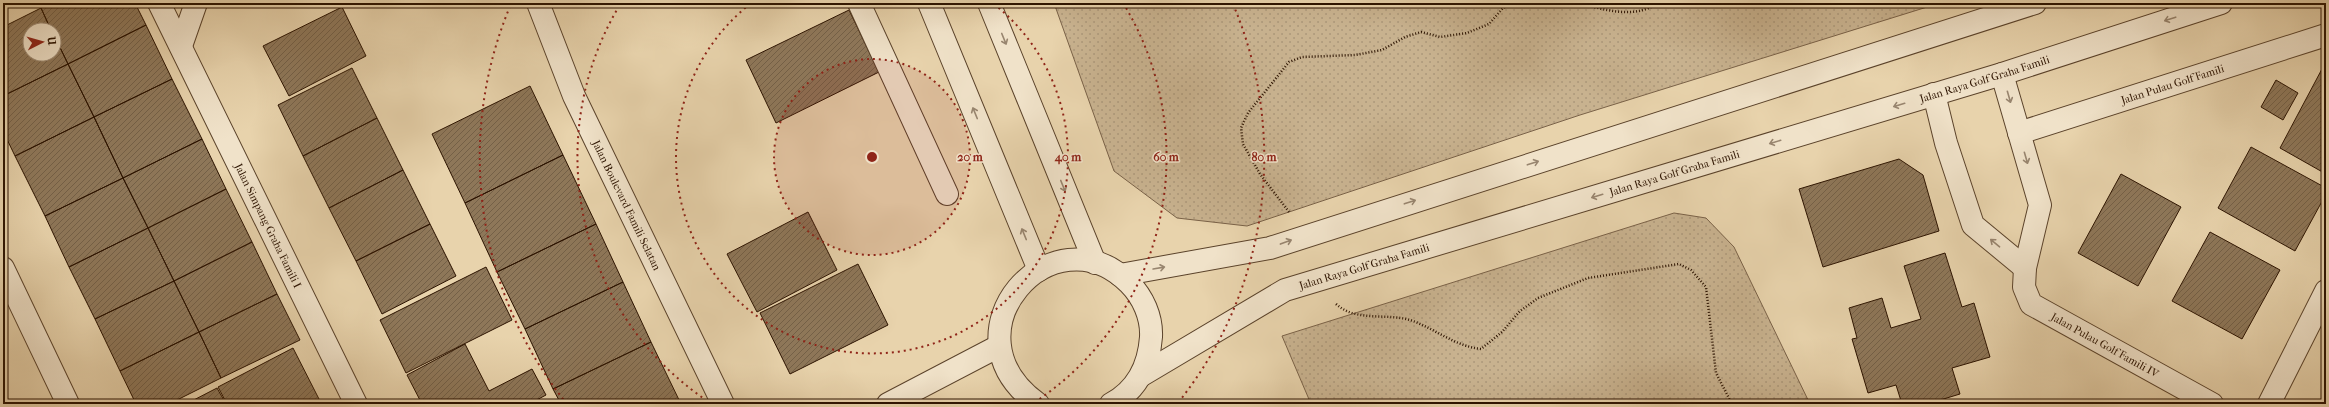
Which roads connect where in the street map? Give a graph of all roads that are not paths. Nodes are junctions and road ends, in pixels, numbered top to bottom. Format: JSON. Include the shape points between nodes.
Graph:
{"nodes":[{"id":1,"x":159,"y":3,"type":"edge"},
{"id":2,"x":196,"y":3,"type":"edge"},
{"id":3,"x":538,"y":3,"type":"edge"},
{"id":4,"x":859,"y":3,"type":"edge"},
{"id":5,"x":929,"y":3,"type":"edge"},
{"id":6,"x":989,"y":3,"type":"edge"},
{"id":7,"x":2035,"y":3,"type":"edge"},
{"id":8,"x":2221,"y":3,"type":"edge"},
{"id":9,"x":2326,"y":35,"type":"edge"},
{"id":10,"x":180,"y":46,"type":"junction"},
{"id":11,"x":2002,"y":74,"type":"junction"},
{"id":12,"x":1934,"y":94,"type":"junction"},
{"id":13,"x":2019,"y":133,"type":"junction"},
{"id":14,"x":947,"y":194,"type":"dead end"},
{"id":15,"x":1094,"y":263,"type":"junction"},
{"id":16,"x":3,"y":268,"type":"edge"},
{"id":17,"x":2024,"y":268,"type":"junction"},
{"id":18,"x":1039,"y":270,"type":"junction"},
{"id":19,"x":1120,"y":275,"type":"junction"},
{"id":20,"x":2326,"y":291,"type":"edge"},
{"id":21,"x":999,"y":346,"type":"junction"},
{"id":22,"x":1142,"y":375,"type":"junction"},
{"id":23,"x":68,"y":404,"type":"edge"},
{"id":24,"x":356,"y":404,"type":"edge"},
{"id":25,"x":723,"y":404,"type":"edge"},
{"id":26,"x":888,"y":404,"type":"edge"},
{"id":27,"x":1038,"y":404,"type":"edge"},
{"id":28,"x":1111,"y":404,"type":"edge"},
{"id":29,"x":2212,"y":404,"type":"edge"},
{"id":30,"x":2269,"y":404,"type":"edge"}],
"edges":[{"from":1,"to":10,"type":"street","name":"Jalan Simpang Graha Famili I"},
{"from":2,"to":10,"type":"street"},
{"from":3,"to":25,"type":"street","name":"Jalan Boulevard Famili Selatan","via":[[574,96]]},
{"from":4,"to":14,"type":"street"},
{"from":18,"to":5,"type":"street","one_way":true},
{"from":6,"to":15,"type":"street","one_way":true},
{"from":19,"to":7,"type":"street","one_way":true,"via":[[1270,248]]},
{"from":8,"to":11,"type":"street","name":"Jalan Raya Golf Graha Famili","one_way":true},
{"from":9,"to":13,"type":"street","name":"Jalan Pulau Golf Famili"},
{"from":10,"to":24,"type":"street","name":"Jalan Simpang Graha Famili I"},
{"from":11,"to":12,"type":"street","name":"Jalan Raya Golf Graha Famili"},
{"from":11,"to":13,"type":"street","name":"Jalan Pulau Golf Famili IV","one_way":true},
{"from":17,"to":12,"type":"street","one_way":true,"via":[[1973,225],[1946,143]]},
{"from":12,"to":22,"type":"street","name":"Jalan Raya Golf Graha Famili","one_way":true,"via":[[1285,290]]},
{"from":13,"to":17,"type":"street","name":"Jalan Pulau Golf Famili IV","one_way":true,"via":[[2040,205]]},
{"from":15,"to":18,"type":"street","via":[[1076,260],[1057,262]]},
{"from":15,"to":19,"type":"street"},
{"from":16,"to":23,"type":"street"},
{"from":17,"to":29,"type":"street","name":"Jalan Pulau Golf Famili IV","via":[[2024,287],[2031,304]]},
{"from":18,"to":21,"type":"street","via":[[1021,283],[1008,301],[1000,323]]},
{"from":19,"to":22,"type":"street","via":[[1136,290],[1147,310],[1151,332],[1150,354]]},
{"from":20,"to":30,"type":"street"},
{"from":21,"to":26,"type":"street"},
{"from":21,"to":27,"type":"street","via":[[1005,368],[1018,388]]},
{"from":22,"to":28,"type":"street","via":[[1131,389]]}]}
